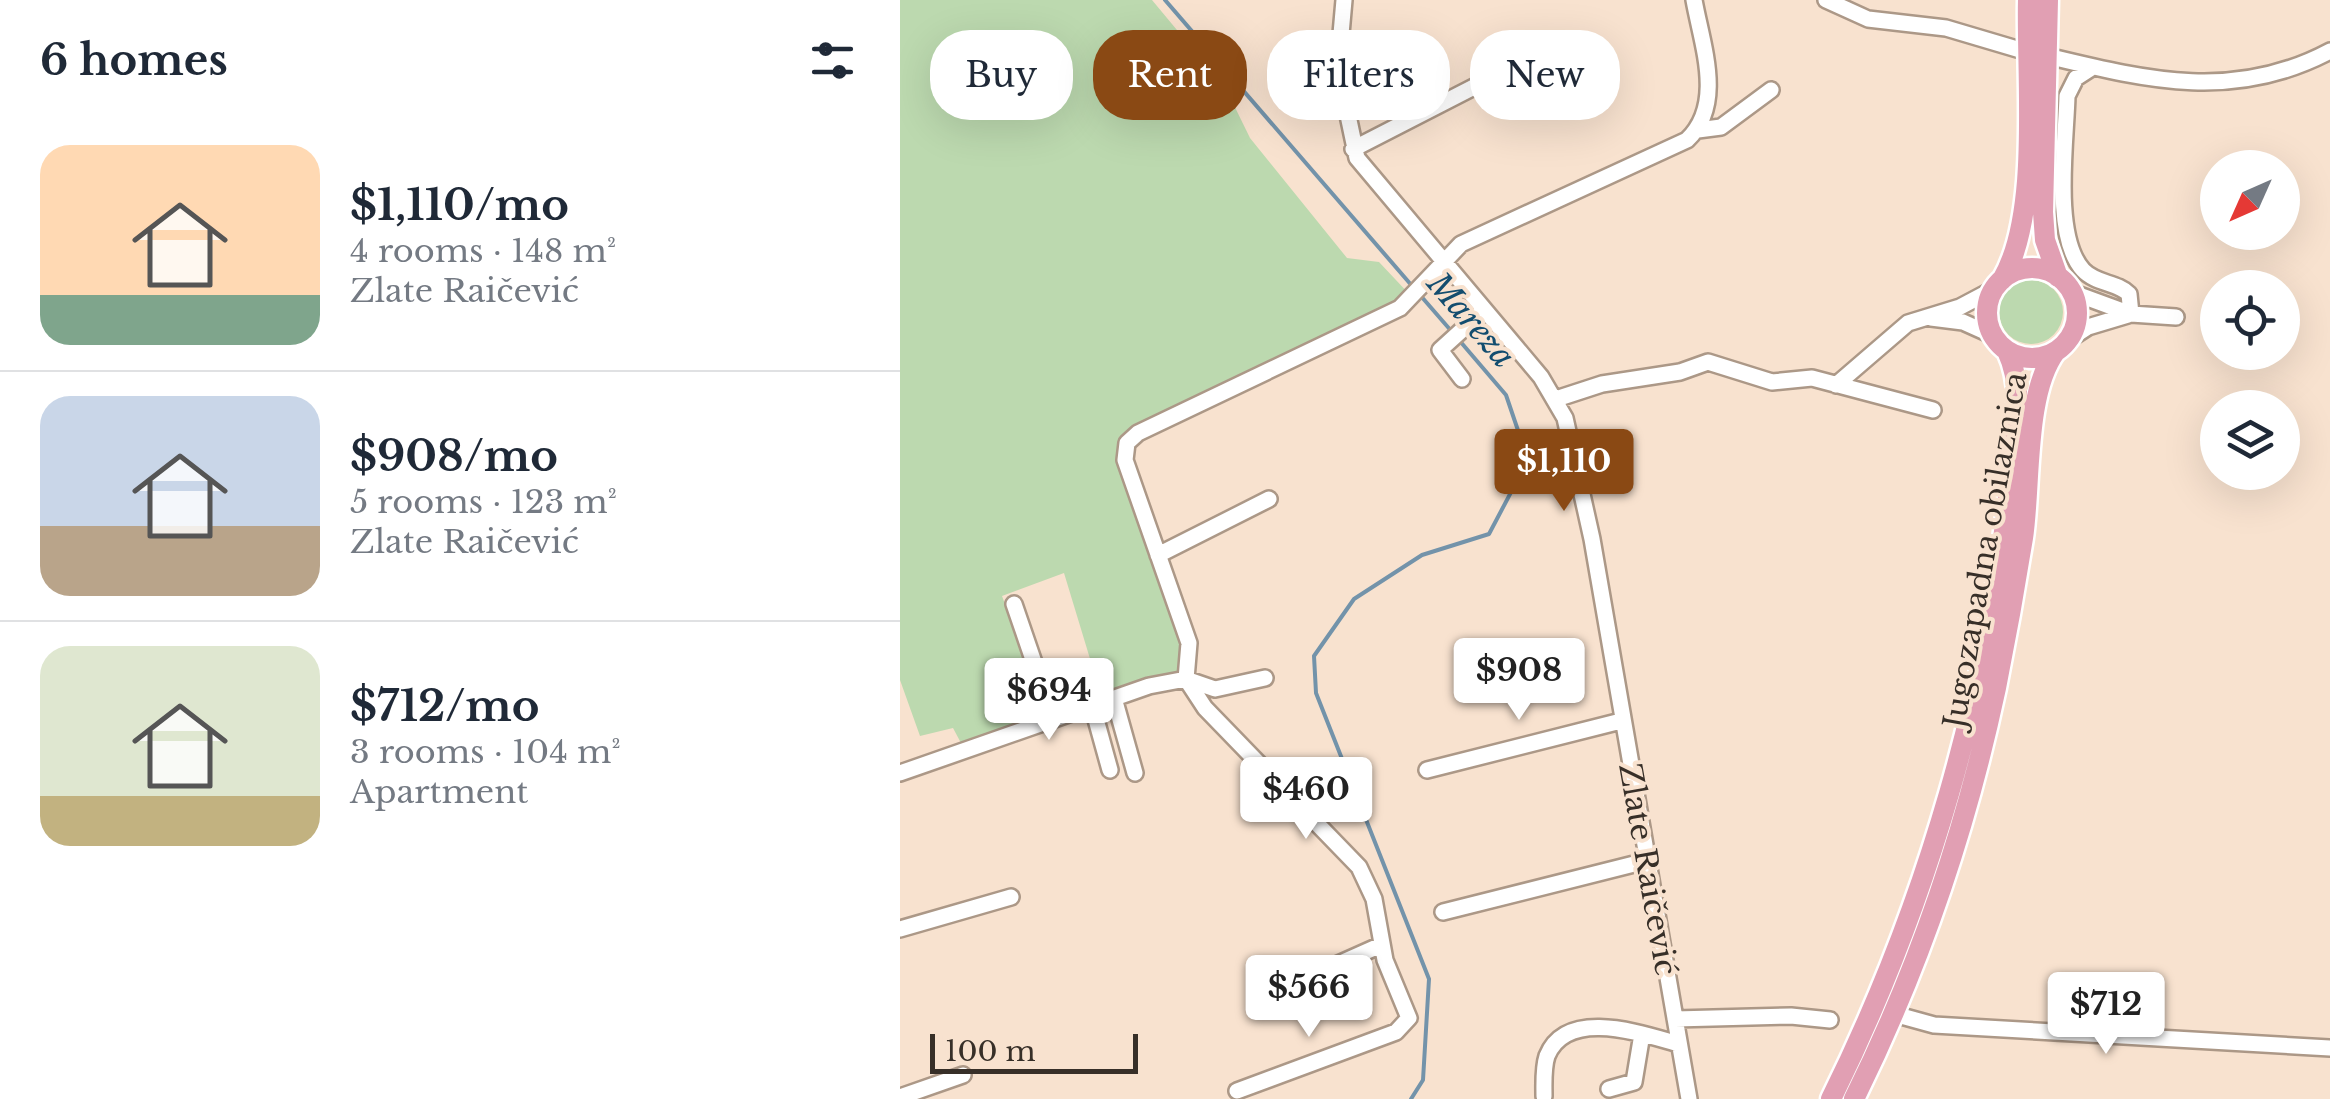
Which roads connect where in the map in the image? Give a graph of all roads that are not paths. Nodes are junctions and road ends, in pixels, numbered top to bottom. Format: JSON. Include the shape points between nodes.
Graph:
{"nodes":[{"id":1,"x":1344,"y":0,"type":"edge"},
{"id":2,"x":1694,"y":0,"type":"edge"},
{"id":3,"x":1826,"y":0,"type":"edge"},
{"id":4,"x":2028,"y":0,"type":"edge"},
{"id":5,"x":2048,"y":0,"type":"edge"},
{"id":6,"x":2330,"y":51,"type":"edge"},
{"id":7,"x":2037,"y":54,"type":"junction"},
{"id":8,"x":2092,"y":67,"type":"junction"},
{"id":9,"x":1470,"y":90,"type":"edge"},
{"id":10,"x":1772,"y":90,"type":"dead end"},
{"id":11,"x":1698,"y":130,"type":"junction"},
{"id":12,"x":1353,"y":149,"type":"junction"},
{"id":13,"x":1444,"y":262,"type":"junction"},
{"id":14,"x":1998,"y":284,"type":"junction"},
{"id":15,"x":2065,"y":284,"type":"junction"},
{"id":16,"x":1484,"y":310,"type":"junction"},
{"id":17,"x":2131,"y":314,"type":"junction"},
{"id":18,"x":2176,"y":316,"type":"dead end"},
{"id":19,"x":1922,"y":318,"type":"junction"},
{"id":20,"x":1992,"y":335,"type":"junction"},
{"id":21,"x":2062,"y":346,"type":"junction"},
{"id":22,"x":2007,"y":351,"type":"junction"},
{"id":23,"x":1462,"y":378,"type":"dead end"},
{"id":24,"x":1836,"y":385,"type":"junction"},
{"id":25,"x":1556,"y":399,"type":"junction"},
{"id":26,"x":1933,"y":410,"type":"dead end"},
{"id":27,"x":1268,"y":500,"type":"dead end"},
{"id":28,"x":1158,"y":555,"type":"junction"},
{"id":29,"x":1014,"y":604,"type":"dead end"},
{"id":30,"x":1265,"y":678,"type":"dead end"},
{"id":31,"x":1186,"y":679,"type":"junction"},
{"id":32,"x":1114,"y":698,"type":"junction"},
{"id":33,"x":1092,"y":705,"type":"junction"},
{"id":34,"x":1052,"y":718,"type":"junction"},
{"id":35,"x":1621,"y":721,"type":"junction"},
{"id":36,"x":1110,"y":770,"type":"dead end"},
{"id":37,"x":1428,"y":770,"type":"dead end"},
{"id":38,"x":900,"y":772,"type":"edge"},
{"id":39,"x":1135,"y":772,"type":"dead end"},
{"id":40,"x":1646,"y":861,"type":"junction"},
{"id":41,"x":1010,"y":898,"type":"dead end"},
{"id":42,"x":1443,"y":912,"type":"dead end"},
{"id":43,"x":900,"y":928,"type":"edge"},
{"id":44,"x":1380,"y":946,"type":"junction"},
{"id":45,"x":1270,"y":994,"type":"dead end"},
{"id":46,"x":1894,"y":1014,"type":"junction"},
{"id":47,"x":1675,"y":1019,"type":"junction"},
{"id":48,"x":1830,"y":1020,"type":"dead end"},
{"id":49,"x":1642,"y":1034,"type":"junction"},
{"id":50,"x":1678,"y":1044,"type":"junction"},
{"id":51,"x":2330,"y":1048,"type":"edge"},
{"id":52,"x":964,"y":1075,"type":"dead end"},
{"id":53,"x":1609,"y":1090,"type":"dead end"},
{"id":54,"x":1237,"y":1091,"type":"dead end"},
{"id":55,"x":1544,"y":1096,"type":"dead end"},
{"id":56,"x":900,"y":1097,"type":"edge"},
{"id":57,"x":1689,"y":1099,"type":"edge"},
{"id":58,"x":1832,"y":1099,"type":"edge"},
{"id":59,"x":1854,"y":1099,"type":"edge"}],
"edges":[{"from":1,"to":12,"type":"street","name":"Zlate Raičević","via":[[1338,68]]},
{"from":2,"to":11,"type":"street","via":[[1709,86]]},
{"from":3,"to":7,"type":"street","via":[[1868,19],[1946,28]]},
{"from":4,"to":7,"type":"main road"},
{"from":5,"to":7,"type":"main road"},
{"from":6,"to":8,"type":"street","via":[[2286,72],[2240,82],[2172,81]]},
{"from":7,"to":8,"type":"street"},
{"from":7,"to":14,"type":"main road","via":[[2018,250]]},
{"from":7,"to":15,"type":"main road","via":[[2044,227]]},
{"from":8,"to":17,"type":"street","via":[[2067,96],[2065,233],[2086,274],[2130,294]]},
{"from":9,"to":12,"type":"street"},
{"from":10,"to":11,"type":"street","via":[[1722,126]]},
{"from":11,"to":13,"type":"street","via":[[1461,244]]},
{"from":12,"to":13,"type":"street","name":"Zlate Raičević"},
{"from":13,"to":16,"type":"street","name":"Zlate Raičević"},
{"from":13,"to":28,"type":"street","via":[[1411,300],[1131,438],[1126,460]]},
{"from":14,"to":15,"type":"main road","via":[[2029,268]]},
{"from":14,"to":19,"type":"street","via":[[1960,307]]},
{"from":14,"to":20,"type":"main road","via":[[1987,312]]},
{"from":15,"to":17,"type":"street"},
{"from":15,"to":21,"type":"main road","via":[[2076,317]]},
{"from":16,"to":23,"type":"street","via":[[1440,352]]},
{"from":16,"to":25,"type":"street","name":"Zlate Raičević"},
{"from":17,"to":18,"type":"street"},
{"from":17,"to":21,"type":"street","via":[[2105,320]]},
{"from":19,"to":20,"type":"street","via":[[1963,322]]},
{"from":19,"to":24,"type":"street"},
{"from":20,"to":22,"type":"main road"},
{"from":21,"to":22,"type":"main road","via":[[2032,358]]},
{"from":21,"to":46,"type":"main road","name":"Jugozapadna obilaznica","via":[[2038,396],[2024,535],[1996,688],[1954,845]]},
{"from":22,"to":58,"type":"main road","name":"Jugozapadna obilaznica","via":[[2018,394],[1982,666],[1900,945]]},
{"from":24,"to":25,"type":"street","via":[[1798,377],[1772,382],[1708,362]]},
{"from":24,"to":26,"type":"street"},
{"from":25,"to":35,"type":"street","name":"Zlate Raičević","via":[[1592,539]]},
{"from":27,"to":28,"type":"street"},
{"from":28,"to":31,"type":"street","via":[[1189,643]]},
{"from":29,"to":34,"type":"street"},
{"from":30,"to":31,"type":"street","via":[[1215,689]]},
{"from":31,"to":32,"type":"street"},
{"from":31,"to":44,"type":"street","via":[[1205,708],[1359,867],[1374,899]]},
{"from":32,"to":33,"type":"street"},
{"from":32,"to":39,"type":"street"},
{"from":33,"to":34,"type":"street"},
{"from":33,"to":36,"type":"street"},
{"from":34,"to":38,"type":"street"},
{"from":35,"to":37,"type":"street"},
{"from":35,"to":40,"type":"street","name":"Zlate Raičević"},
{"from":40,"to":42,"type":"street"},
{"from":40,"to":47,"type":"street","name":"Zlate Raičević"},
{"from":41,"to":43,"type":"street"},
{"from":44,"to":45,"type":"street"},
{"from":44,"to":54,"type":"street","via":[[1409,1018],[1404,1027]]},
{"from":46,"to":51,"type":"street","via":[[1934,1025]]},
{"from":46,"to":59,"type":"main road","name":"Jugozapadna obilaznica"},
{"from":47,"to":48,"type":"street"},
{"from":47,"to":50,"type":"street","name":"Zlate Raičević"},
{"from":49,"to":50,"type":"street"},
{"from":49,"to":53,"type":"street","via":[[1638,1076]]},
{"from":49,"to":55,"type":"street","via":[[1588,1026],[1570,1034],[1545,1060]]},
{"from":50,"to":57,"type":"street","name":"Zlate Raičević"},
{"from":52,"to":56,"type":"street"}]}
